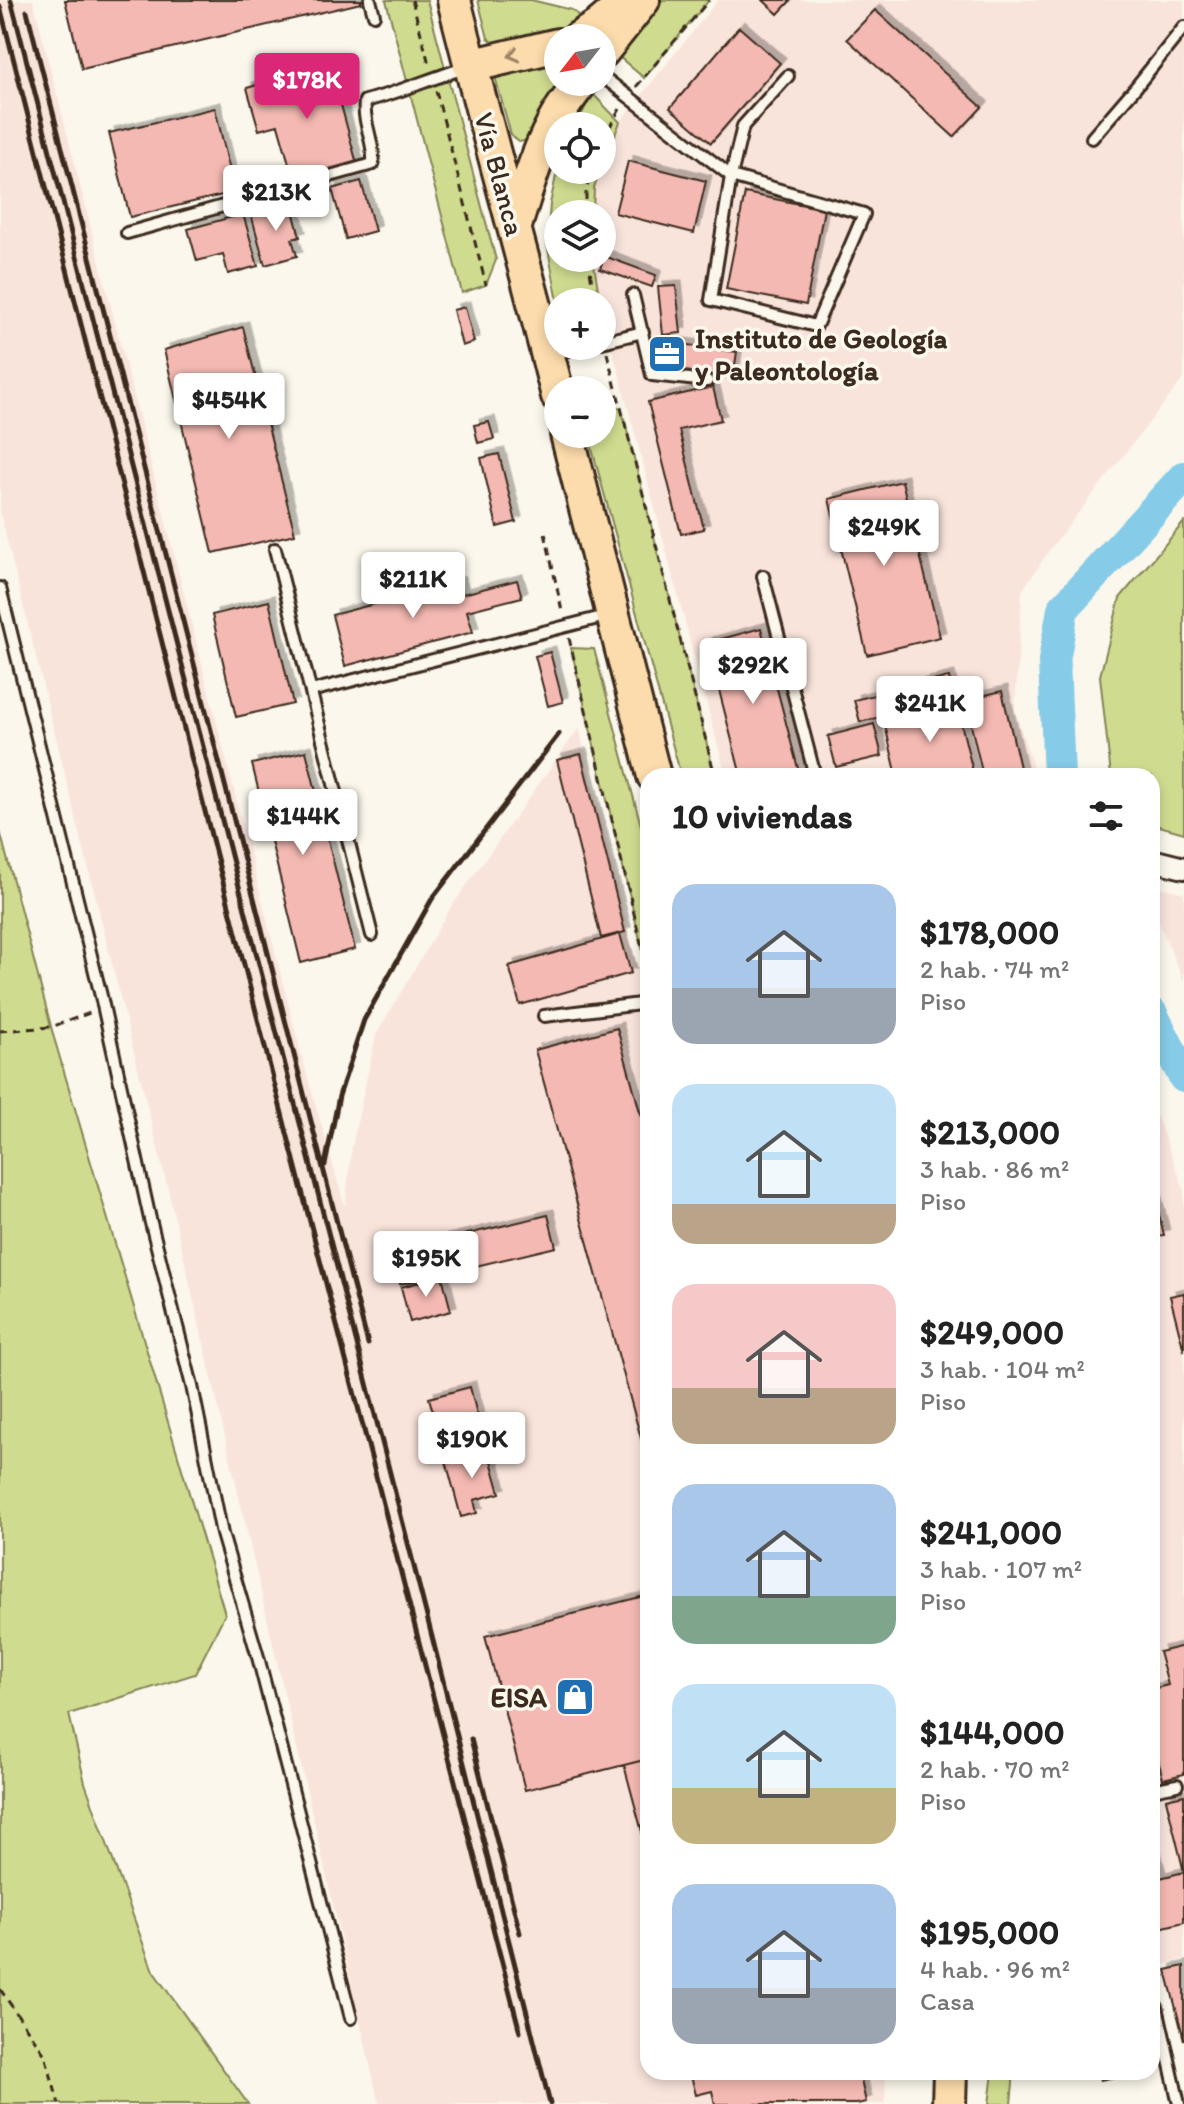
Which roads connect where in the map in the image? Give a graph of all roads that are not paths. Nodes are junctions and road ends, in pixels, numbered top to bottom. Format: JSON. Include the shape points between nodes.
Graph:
{"nodes":[{"id":1,"x":370,"y":0,"type":"edge"},
{"id":2,"x":454,"y":0,"type":"edge"},
{"id":3,"x":629,"y":0,"type":"edge"},
{"id":4,"x":643,"y":0,"type":"edge"},
{"id":5,"x":374,"y":15,"type":"dead end"},
{"id":6,"x":599,"y":24,"type":"edge"},
{"id":7,"x":1184,"y":27,"type":"edge"},
{"id":8,"x":616,"y":34,"type":"edge"},
{"id":9,"x":544,"y":48,"type":"edge"},
{"id":10,"x":470,"y":66,"type":"junction"},
{"id":11,"x":788,"y":76,"type":"dead end"},
{"id":12,"x":616,"y":87,"type":"edge"},
{"id":13,"x":571,"y":96,"type":"edge"},
{"id":14,"x":1092,"y":138,"type":"dead end"},
{"id":15,"x":731,"y":176,"type":"junction"},
{"id":16,"x":515,"y":226,"type":"junction"},
{"id":17,"x":127,"y":233,"type":"dead end"},
{"id":18,"x":633,"y":295,"type":"dead end"},
{"id":19,"x":643,"y":332,"type":"junction"},
{"id":20,"x":544,"y":338,"type":"edge"},
{"id":21,"x":616,"y":339,"type":"edge"},
{"id":22,"x":707,"y":381,"type":"dead end"},
{"id":23,"x":570,"y":448,"type":"edge"},
{"id":24,"x":275,"y":549,"type":"dead end"},
{"id":25,"x":763,"y":576,"type":"dead end"},
{"id":26,"x":0,"y":588,"type":"edge"},
{"id":27,"x":612,"y":614,"type":"junction"},
{"id":28,"x":311,"y":691,"type":"junction"},
{"id":29,"x":652,"y":768,"type":"edge"},
{"id":30,"x":813,"y":768,"type":"edge"},
{"id":31,"x":1160,"y":862,"type":"edge"},
{"id":32,"x":1184,"y":868,"type":"edge"},
{"id":33,"x":372,"y":935,"type":"dead end"},
{"id":34,"x":640,"y":1007,"type":"edge"},
{"id":35,"x":544,"y":1016,"type":"dead end"},
{"id":36,"x":1177,"y":1785,"type":"dead end"},
{"id":37,"x":1160,"y":1788,"type":"edge"},
{"id":38,"x":351,"y":2018,"type":"dead end"},
{"id":39,"x":1160,"y":2020,"type":"edge"},
{"id":40,"x":950,"y":2080,"type":"edge"},
{"id":41,"x":949,"y":2104,"type":"edge"},
{"id":42,"x":1179,"y":2104,"type":"edge"}],
"edges":[{"from":1,"to":5,"type":"lane"},
{"from":2,"to":10,"type":"main road","name":"Vía Blanca"},
{"from":3,"to":6,"type":"main road"},
{"from":4,"to":8,"type":"main road"},
{"from":7,"to":14,"type":"lane"},
{"from":9,"to":10,"type":"main road","one_way":true},
{"from":10,"to":16,"type":"main road","name":"Vía Blanca"},
{"from":10,"to":17,"type":"lane","via":[[365,101],[373,164]]},
{"from":11,"to":15,"type":"lane","via":[[743,126]]},
{"from":12,"to":15,"type":"lane"},
{"from":13,"to":16,"type":"main road","via":[[543,145]]},
{"from":15,"to":15,"type":"lane","via":[[711,300],[816,326],[864,214]]},
{"from":16,"to":20,"type":"main road","name":"Vía Blanca"},
{"from":18,"to":19,"type":"lane"},
{"from":19,"to":21,"type":"lane"},
{"from":19,"to":22,"type":"lane","via":[[652,375]]},
{"from":23,"to":27,"type":"main road"},
{"from":24,"to":28,"type":"lane"},
{"from":25,"to":30,"type":"lane"},
{"from":26,"to":38,"type":"lane","via":[[104,1009],[222,1534]]},
{"from":27,"to":28,"type":"lane"},
{"from":27,"to":29,"type":"main road"},
{"from":28,"to":33,"type":"lane"},
{"from":31,"to":32,"type":"street"},
{"from":34,"to":35,"type":"lane"},
{"from":36,"to":37,"type":"lane"},
{"from":39,"to":42,"type":"lane"},
{"from":40,"to":41,"type":"main road"}]}
